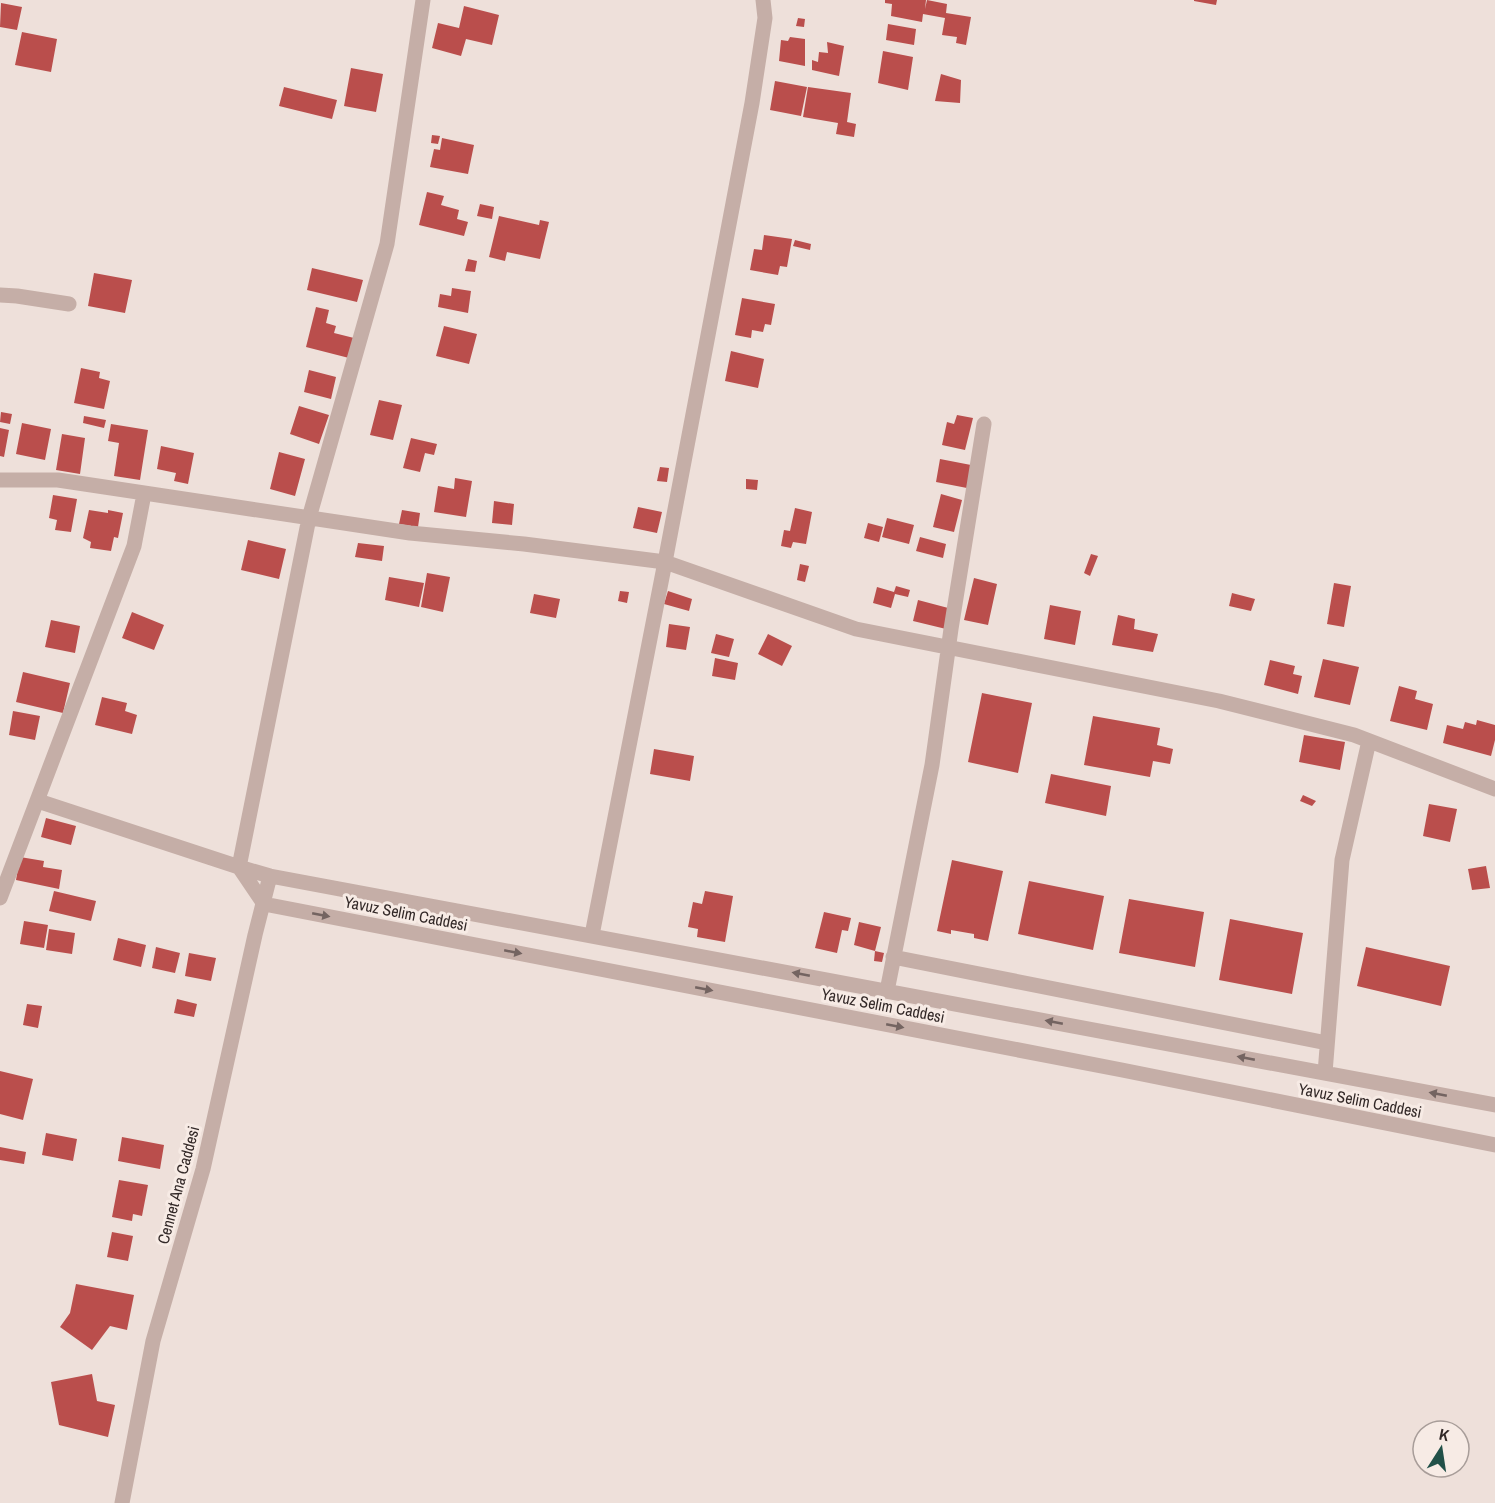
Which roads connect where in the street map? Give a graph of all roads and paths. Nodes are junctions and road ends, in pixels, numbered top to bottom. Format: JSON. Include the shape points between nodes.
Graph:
{"nodes":[{"id":1,"x":423,"y":0,"type":"edge"},
{"id":2,"x":763,"y":0,"type":"edge"},
{"id":3,"x":0,"y":295,"type":"edge"},
{"id":4,"x":69,"y":304,"type":"dead end"},
{"id":5,"x":984,"y":424,"type":"dead end"},
{"id":6,"x":0,"y":480,"type":"edge"},
{"id":7,"x":144,"y":494,"type":"junction"},
{"id":8,"x":309,"y":519,"type":"junction"},
{"id":9,"x":665,"y":562,"type":"junction"},
{"id":10,"x":949,"y":647,"type":"junction"},
{"id":11,"x":1369,"y":741,"type":"junction"},
{"id":12,"x":1495,"y":789,"type":"edge"},
{"id":13,"x":38,"y":801,"type":"junction"},
{"id":14,"x":239,"y":867,"type":"junction"},
{"id":15,"x":270,"y":876,"type":"junction"},
{"id":16,"x":0,"y":897,"type":"edge"},
{"id":17,"x":264,"y":904,"type":"junction"},
{"id":18,"x":592,"y":935,"type":"junction"},
{"id":19,"x":893,"y":957,"type":"junction"},
{"id":20,"x":887,"y":991,"type":"junction"},
{"id":21,"x":1327,"y":1043,"type":"junction"},
{"id":22,"x":1325,"y":1073,"type":"junction"},
{"id":23,"x":1495,"y":1105,"type":"edge"},
{"id":24,"x":1495,"y":1145,"type":"edge"},
{"id":25,"x":122,"y":1503,"type":"edge"}],
"edges":[{"from":1,"to":8,"type":"street","via":[[387,244]]},
{"from":2,"to":9,"type":"street","via":[[765,18],[752,103]]},
{"from":3,"to":4,"type":"street"},
{"from":5,"to":10,"type":"street"},
{"from":6,"to":7,"type":"street","via":[[58,480]]},
{"from":7,"to":8,"type":"street"},
{"from":7,"to":13,"type":"street","via":[[134,546]]},
{"from":8,"to":9,"type":"street"},
{"from":8,"to":14,"type":"street"},
{"from":9,"to":10,"type":"street","via":[[856,629]]},
{"from":9,"to":18,"type":"street"},
{"from":10,"to":11,"type":"street","via":[[1219,701]]},
{"from":10,"to":19,"type":"street","via":[[932,765]]},
{"from":11,"to":12,"type":"street"},
{"from":11,"to":21,"type":"street","via":[[1342,860]]},
{"from":13,"to":14,"type":"street","name":"Yavuz Selim Caddesi"},
{"from":13,"to":16,"type":"street"},
{"from":14,"to":15,"type":"street","name":"Yavuz Selim Caddesi"},
{"from":14,"to":17,"type":"street"},
{"from":15,"to":17,"type":"street","name":"Cennet Ana Caddesi"},
{"from":15,"to":18,"type":"street","name":"Yavuz Selim Caddesi"},
{"from":17,"to":24,"type":"street","name":"Yavuz Selim Caddesi","one_way":true},
{"from":17,"to":25,"type":"street","name":"Cennet Ana Caddesi","via":[[203,1169],[153,1341]]},
{"from":20,"to":18,"type":"street","name":"Yavuz Selim Caddesi","one_way":true},
{"from":19,"to":20,"type":"street"},
{"from":19,"to":21,"type":"street"},
{"from":22,"to":20,"type":"street","name":"Yavuz Selim Caddesi","one_way":true},
{"from":21,"to":22,"type":"street"},
{"from":23,"to":22,"type":"street","name":"Yavuz Selim Caddesi","one_way":true}]}
